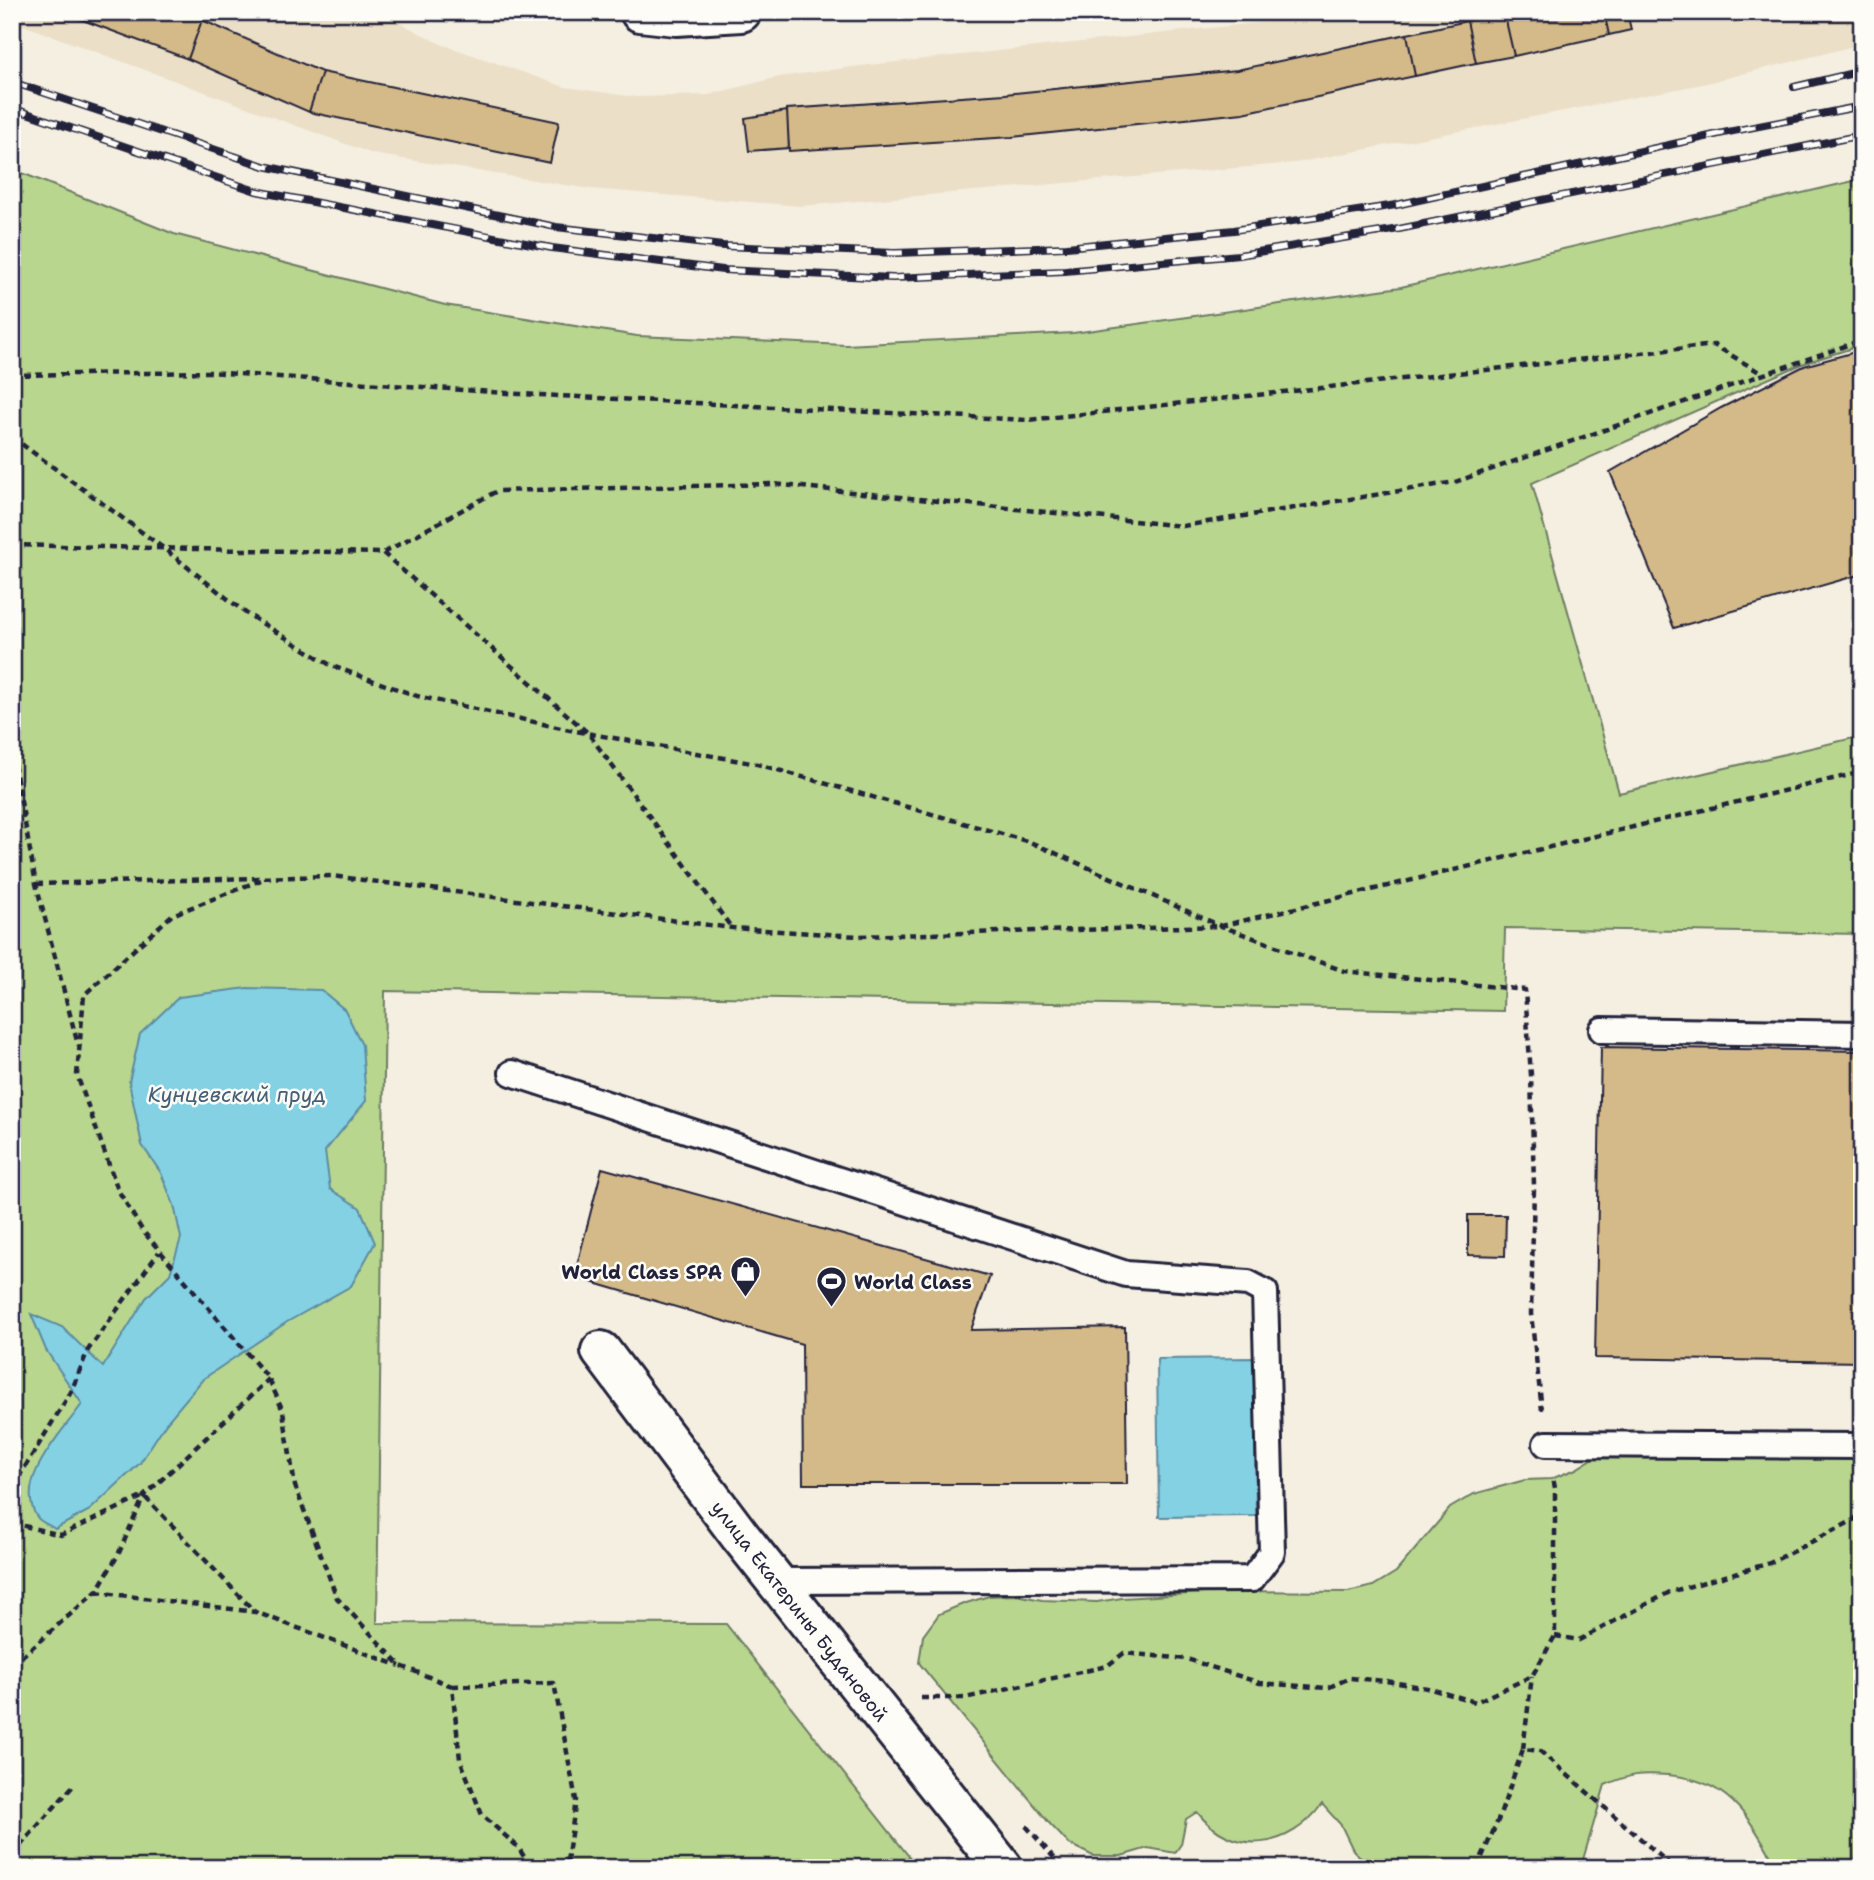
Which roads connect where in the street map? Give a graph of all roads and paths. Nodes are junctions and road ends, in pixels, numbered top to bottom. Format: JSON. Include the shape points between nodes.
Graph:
{"nodes":[{"id":1,"x":640,"y":12,"type":"edge"},
{"id":2,"x":741,"y":12,"type":"edge"},
{"id":3,"x":1862,"y":340,"type":"edge"},
{"id":4,"x":1762,"y":373,"type":"junction"},
{"id":5,"x":12,"y":375,"type":"edge"},
{"id":6,"x":12,"y":437,"type":"edge"},
{"id":7,"x":12,"y":545,"type":"edge"},
{"id":8,"x":162,"y":547,"type":"junction"},
{"id":9,"x":383,"y":553,"type":"junction"},
{"id":10,"x":588,"y":733,"type":"junction"},
{"id":11,"x":12,"y":752,"type":"edge"},
{"id":12,"x":1862,"y":772,"type":"edge"},
{"id":13,"x":265,"y":879,"type":"junction"},
{"id":14,"x":36,"y":884,"type":"junction"},
{"id":15,"x":1221,"y":926,"type":"junction"},
{"id":16,"x":732,"y":928,"type":"junction"},
{"id":17,"x":1602,"y":1030,"type":"dead end"},
{"id":18,"x":1862,"y":1034,"type":"edge"},
{"id":19,"x":79,"y":1049,"type":"junction"},
{"id":20,"x":512,"y":1073,"type":"dead end"},
{"id":21,"x":159,"y":1252,"type":"junction"},
{"id":22,"x":601,"y":1351,"type":"dead end"},
{"id":23,"x":269,"y":1379,"type":"junction"},
{"id":24,"x":1546,"y":1444,"type":"joint"},
{"id":25,"x":1862,"y":1446,"type":"edge"},
{"id":26,"x":12,"y":1488,"type":"edge"},
{"id":27,"x":1555,"y":1488,"type":"dead end"},
{"id":28,"x":144,"y":1496,"type":"junction"},
{"id":29,"x":1862,"y":1513,"type":"edge"},
{"id":30,"x":12,"y":1523,"type":"edge"},
{"id":31,"x":776,"y":1581,"type":"junction"},
{"id":32,"x":96,"y":1592,"type":"junction"},
{"id":33,"x":255,"y":1612,"type":"junction"},
{"id":34,"x":1555,"y":1636,"type":"junction"},
{"id":35,"x":12,"y":1665,"type":"edge"},
{"id":36,"x":401,"y":1667,"type":"junction"},
{"id":37,"x":1532,"y":1676,"type":"junction"},
{"id":38,"x":453,"y":1686,"type":"junction"},
{"id":39,"x":923,"y":1708,"type":"dead end"},
{"id":40,"x":1523,"y":1749,"type":"junction"},
{"id":41,"x":73,"y":1786,"type":"dead end"},
{"id":42,"x":1019,"y":1818,"type":"dead end"},
{"id":43,"x":12,"y":1856,"type":"edge"},
{"id":44,"x":531,"y":1868,"type":"edge"},
{"id":45,"x":566,"y":1868,"type":"edge"},
{"id":46,"x":1003,"y":1868,"type":"edge"},
{"id":47,"x":1063,"y":1868,"type":"edge"},
{"id":48,"x":1478,"y":1868,"type":"edge"},
{"id":49,"x":1674,"y":1868,"type":"edge"}],
"edges":[{"from":1,"to":2,"type":"street","via":[[676,16]]},
{"from":3,"to":4,"type":"path"},
{"from":4,"to":5,"type":"path","via":[[1714,345],[1028,420],[520,394],[210,372]]},
{"from":4,"to":9,"type":"path","via":[[1455,482],[1183,526],[773,484],[497,491]]},
{"from":6,"to":8,"type":"path"},
{"from":7,"to":8,"type":"path"},
{"from":8,"to":9,"type":"path"},
{"from":8,"to":10,"type":"path","via":[[247,614],[331,666],[417,696]]},
{"from":9,"to":10,"type":"path"},
{"from":10,"to":15,"type":"path","via":[[757,764],[1030,842]]},
{"from":10,"to":16,"type":"path"},
{"from":11,"to":14,"type":"path"},
{"from":12,"to":15,"type":"path"},
{"from":13,"to":14,"type":"path"},
{"from":13,"to":16,"type":"path","via":[[332,876]]},
{"from":13,"to":19,"type":"path","via":[[172,915],[84,995]]},
{"from":14,"to":19,"type":"path"},
{"from":15,"to":16,"type":"path","via":[[858,936]]},
{"from":15,"to":24,"type":"path","via":[[1344,971],[1525,990],[1534,1186],[1531,1314]]},
{"from":17,"to":18,"type":"lane"},
{"from":19,"to":21,"type":"path","via":[[77,1075],[118,1190]]},
{"from":20,"to":31,"type":"lane","via":[[1126,1274],[1248,1283],[1265,1292],[1272,1552],[1252,1579]]},
{"from":21,"to":23,"type":"path"},
{"from":21,"to":26,"type":"path","via":[[88,1349],[71,1392]]},
{"from":22,"to":31,"type":"street","name":"улица Екатерины Будановой"},
{"from":23,"to":28,"type":"path"},
{"from":23,"to":36,"type":"path","via":[[283,1411],[295,1486],[337,1598]]},
{"from":24,"to":25,"type":"lane"},
{"from":27,"to":34,"type":"path"},
{"from":28,"to":30,"type":"path","via":[[61,1535]]},
{"from":28,"to":32,"type":"path"},
{"from":28,"to":33,"type":"path"},
{"from":29,"to":34,"type":"path","via":[[1770,1563],[1670,1592],[1579,1640]]},
{"from":31,"to":46,"type":"street","name":"улица Екатерины Будановой"},
{"from":32,"to":33,"type":"path"},
{"from":32,"to":35,"type":"path"},
{"from":33,"to":36,"type":"path"},
{"from":34,"to":37,"type":"path"},
{"from":36,"to":38,"type":"path"},
{"from":37,"to":39,"type":"path","via":[[1476,1702],[1387,1681],[1350,1678],[1327,1688],[1260,1683],[1187,1659],[1124,1653],[1107,1666],[965,1698],[914,1698]]},
{"from":37,"to":40,"type":"path"},
{"from":38,"to":44,"type":"path","via":[[460,1759],[482,1815],[517,1847]]},
{"from":38,"to":45,"type":"path","via":[[554,1683],[576,1800]]},
{"from":40,"to":48,"type":"path"},
{"from":40,"to":49,"type":"path","via":[[1540,1752]]},
{"from":41,"to":43,"type":"path"},
{"from":42,"to":47,"type":"path"}]}
